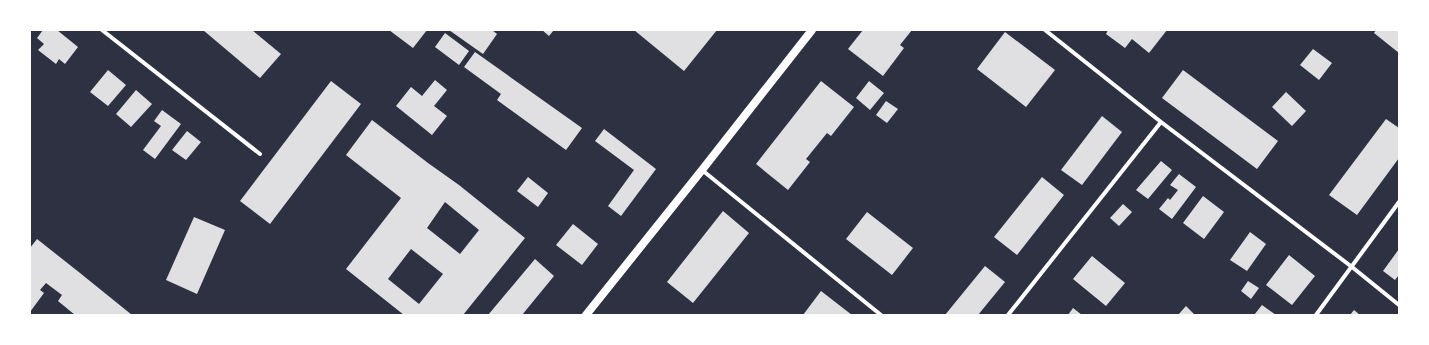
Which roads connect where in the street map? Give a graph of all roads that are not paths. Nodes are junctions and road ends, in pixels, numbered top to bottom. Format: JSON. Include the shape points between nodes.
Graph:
{"nodes":[{"id":1,"x":102,"y":30,"type":"edge"},
{"id":2,"x":812,"y":30,"type":"edge"},
{"id":3,"x":1045,"y":30,"type":"edge"},
{"id":4,"x":1161,"y":122,"type":"junction"},
{"id":5,"x":260,"y":154,"type":"dead end"},
{"id":6,"x":702,"y":170,"type":"junction"},
{"id":7,"x":1399,"y":202,"type":"edge"},
{"id":8,"x":1352,"y":267,"type":"junction"},
{"id":9,"x":1399,"y":306,"type":"edge"},
{"id":10,"x":586,"y":315,"type":"edge"},
{"id":11,"x":881,"y":315,"type":"edge"},
{"id":12,"x":1008,"y":315,"type":"edge"},
{"id":13,"x":1316,"y":315,"type":"edge"}],
"edges":[{"from":1,"to":5,"type":"street"},
{"from":2,"to":6,"type":"main road"},
{"from":3,"to":4,"type":"street"},
{"from":4,"to":8,"type":"street"},
{"from":4,"to":12,"type":"street"},
{"from":6,"to":10,"type":"main road"},
{"from":6,"to":11,"type":"street"},
{"from":7,"to":8,"type":"street"},
{"from":8,"to":9,"type":"street"},
{"from":8,"to":13,"type":"street"}]}
